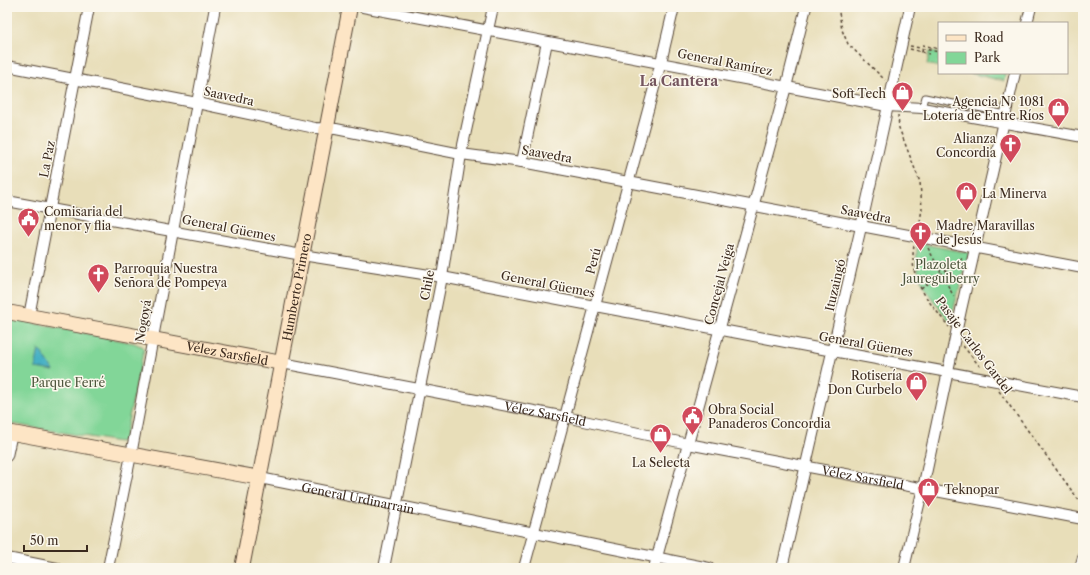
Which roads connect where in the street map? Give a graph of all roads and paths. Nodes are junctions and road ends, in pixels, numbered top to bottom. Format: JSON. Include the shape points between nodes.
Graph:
{"nodes":[{"id":1,"x":89,"y":7,"type":"edge"},
{"id":2,"x":215,"y":7,"type":"edge"},
{"id":3,"x":350,"y":7,"type":"edge"},
{"id":4,"x":363,"y":7,"type":"edge"},
{"id":5,"x":493,"y":7,"type":"edge"},
{"id":6,"x":674,"y":7,"type":"edge"},
{"id":7,"x":806,"y":7,"type":"edge"},
{"id":8,"x":838,"y":7,"type":"edge"},
{"id":9,"x":910,"y":7,"type":"edge"},
{"id":10,"x":1031,"y":7,"type":"edge"},
{"id":11,"x":1027,"y":22,"type":"edge"},
{"id":12,"x":488,"y":31,"type":"junction"},
{"id":13,"x":547,"y":42,"type":"junction"},
{"id":14,"x":903,"y":46,"type":"junction"},
{"id":15,"x":938,"y":49,"type":"edge"},
{"id":16,"x":922,"y":52,"type":"junction"},
{"id":17,"x":938,"y":52,"type":"edge"},
{"id":18,"x":929,"y":54,"type":"dead end"},
{"id":19,"x":661,"y":62,"type":"junction"},
{"id":20,"x":7,"y":66,"type":"edge"},
{"id":21,"x":1015,"y":74,"type":"edge"},
{"id":22,"x":76,"y":79,"type":"junction"},
{"id":23,"x":786,"y":87,"type":"junction"},
{"id":24,"x":891,"y":87,"type":"junction"},
{"id":25,"x":197,"y":103,"type":"junction"},
{"id":26,"x":892,"y":106,"type":"junction"},
{"id":27,"x":1005,"y":118,"type":"junction"},
{"id":28,"x":327,"y":129,"type":"junction"},
{"id":29,"x":1083,"y":138,"type":"edge"},
{"id":30,"x":461,"y":154,"type":"junction"},
{"id":31,"x":522,"y":162,"type":"junction"},
{"id":32,"x":628,"y":182,"type":"junction"},
{"id":33,"x":7,"y":201,"type":"edge"},
{"id":34,"x":753,"y":205,"type":"junction"},
{"id":35,"x":50,"y":209,"type":"junction"},
{"id":36,"x":861,"y":226,"type":"junction"},
{"id":37,"x":172,"y":230,"type":"junction"},
{"id":38,"x":919,"y":237,"type":"junction"},
{"id":39,"x":976,"y":248,"type":"junction"},
{"id":40,"x":302,"y":255,"type":"junction"},
{"id":41,"x":1083,"y":268,"type":"edge"},
{"id":42,"x":942,"y":274,"type":"junction"},
{"id":43,"x":442,"y":277,"type":"junction"},
{"id":44,"x":921,"y":289,"type":"junction"},
{"id":45,"x":595,"y":306,"type":"junction"},
{"id":46,"x":961,"y":310,"type":"junction"},
{"id":47,"x":7,"y":312,"type":"edge"},
{"id":48,"x":30,"y":316,"type":"junction"},
{"id":49,"x":720,"y":329,"type":"junction"},
{"id":50,"x":956,"y":336,"type":"junction"},
{"id":51,"x":153,"y":339,"type":"junction"},
{"id":52,"x":833,"y":351,"type":"junction"},
{"id":53,"x":282,"y":363,"type":"junction"},
{"id":54,"x":947,"y":372,"type":"junction"},
{"id":55,"x":990,"y":380,"type":"junction"},
{"id":56,"x":420,"y":390,"type":"junction"},
{"id":57,"x":1083,"y":397,"type":"edge"},
{"id":58,"x":566,"y":418,"type":"junction"},
{"id":59,"x":9,"y":432,"type":"edge"},
{"id":60,"x":688,"y":444,"type":"junction"},
{"id":61,"x":131,"y":455,"type":"junction"},
{"id":62,"x":7,"y":456,"type":"edge"},
{"id":63,"x":805,"y":466,"type":"junction"},
{"id":64,"x":260,"y":478,"type":"junction"},
{"id":65,"x":923,"y":488,"type":"junction"},
{"id":66,"x":396,"y":505,"type":"junction"},
{"id":67,"x":1083,"y":506,"type":"edge"},
{"id":68,"x":1083,"y":519,"type":"edge"},
{"id":69,"x":534,"y":533,"type":"junction"},
{"id":70,"x":657,"y":557,"type":"junction"},
{"id":71,"x":1083,"y":557,"type":"edge"},
{"id":72,"x":7,"y":558,"type":"edge"},
{"id":73,"x":57,"y":568,"type":"edge"},
{"id":74,"x":108,"y":568,"type":"edge"},
{"id":75,"x":242,"y":568,"type":"edge"},
{"id":76,"x":384,"y":568,"type":"edge"},
{"id":77,"x":524,"y":568,"type":"edge"},
{"id":78,"x":654,"y":568,"type":"edge"},
{"id":79,"x":709,"y":568,"type":"edge"},
{"id":80,"x":782,"y":568,"type":"edge"},
{"id":81,"x":904,"y":568,"type":"edge"},
{"id":82,"x":1080,"y":568,"type":"edge"}],
"edges":[{"from":1,"to":22,"type":"street","name":"La Paz"},
{"from":2,"to":25,"type":"street","name":"Nogoyá"},
{"from":3,"to":28,"type":"street","name":"Humberto Primero"},
{"from":4,"to":12,"type":"street","name":"General Ramírez"},
{"from":5,"to":12,"type":"street","name":"Chile"},
{"from":6,"to":19,"type":"street","name":"Perú"},
{"from":7,"to":23,"type":"street","name":"Concejal Veiga"},
{"from":8,"to":24,"type":"path","via":[[842,30],[848,44]]},
{"from":9,"to":14,"type":"street","name":"Ituzaingó"},
{"from":10,"to":11,"type":"street"},
{"from":12,"to":13,"type":"street","name":"General Ramírez"},
{"from":12,"to":30,"type":"street","name":"Chile"},
{"from":13,"to":19,"type":"street","name":"General Ramírez"},
{"from":13,"to":31,"type":"street"},
{"from":14,"to":16,"type":"path"},
{"from":14,"to":17,"type":"path"},
{"from":14,"to":24,"type":"street","name":"Ituzaingó"},
{"from":15,"to":16,"type":"path","bridge":true,"via":[[923,45]]},
{"from":16,"to":18,"type":"path"},
{"from":19,"to":23,"type":"street","name":"General Ramírez"},
{"from":19,"to":32,"type":"street","name":"Perú"},
{"from":20,"to":22,"type":"street","name":"Saavedra"},
{"from":21,"to":27,"type":"street"},
{"from":22,"to":25,"type":"street","name":"Saavedra"},
{"from":22,"to":35,"type":"street","name":"La Paz"},
{"from":23,"to":26,"type":"street","name":"General Ramírez"},
{"from":23,"to":34,"type":"street","name":"Concejal Veiga"},
{"from":24,"to":26,"type":"street","name":"Ituzaingó"},
{"from":25,"to":28,"type":"street","name":"Saavedra"},
{"from":25,"to":37,"type":"street","name":"Nogoyá"},
{"from":26,"to":27,"type":"street","name":"General Ramírez"},
{"from":26,"to":36,"type":"street","name":"Ituzaingó"},
{"from":26,"to":38,"type":"path","name":"Pasaje Carlos Gardel","via":[[920,182],[922,208]]},
{"from":27,"to":29,"type":"street","name":"General Ramírez"},
{"from":27,"to":39,"type":"street"},
{"from":28,"to":30,"type":"street","name":"Saavedra"},
{"from":28,"to":40,"type":"street","name":"Humberto Primero"},
{"from":30,"to":31,"type":"street","name":"Saavedra"},
{"from":30,"to":43,"type":"street","name":"Chile"},
{"from":31,"to":32,"type":"street","name":"Saavedra"},
{"from":32,"to":34,"type":"street","name":"Saavedra"},
{"from":32,"to":45,"type":"street","name":"Perú"},
{"from":33,"to":35,"type":"street","name":"General Güemes"},
{"from":34,"to":36,"type":"street","name":"Saavedra"},
{"from":34,"to":49,"type":"street","name":"Concejal Veiga"},
{"from":35,"to":37,"type":"street","name":"General Güemes"},
{"from":35,"to":48,"type":"street","name":"La Paz"},
{"from":36,"to":38,"type":"street","name":"Saavedra"},
{"from":36,"to":52,"type":"street","name":"Ituzaingó"},
{"from":37,"to":40,"type":"street","name":"General Güemes"},
{"from":37,"to":51,"type":"street","name":"Nogoyá"},
{"from":38,"to":39,"type":"street","name":"Saavedra"},
{"from":38,"to":42,"type":"path"},
{"from":38,"to":44,"type":"path","name":"Pasaje Carlos Gardel","via":[[912,255],[912,266]]},
{"from":39,"to":41,"type":"street","name":"Saavedra"},
{"from":39,"to":42,"type":"path"},
{"from":39,"to":46,"type":"street"},
{"from":40,"to":43,"type":"street","name":"General Güemes"},
{"from":40,"to":53,"type":"street","name":"Humberto Primero"},
{"from":42,"to":44,"type":"path"},
{"from":42,"to":46,"type":"path"},
{"from":43,"to":45,"type":"street","name":"General Güemes"},
{"from":43,"to":56,"type":"street","name":"Chile"},
{"from":44,"to":50,"type":"path","name":"Pasaje Carlos Gardel"},
{"from":45,"to":49,"type":"street","name":"General Güemes"},
{"from":45,"to":58,"type":"street","name":"Perú"},
{"from":46,"to":50,"type":"street"},
{"from":47,"to":48,"type":"street","name":"Vélez Sarsfield"},
{"from":48,"to":51,"type":"street","name":"Vélez Sarsfield"},
{"from":49,"to":52,"type":"street","name":"General Güemes"},
{"from":49,"to":60,"type":"street","name":"Concejal Veiga"},
{"from":50,"to":54,"type":"street"},
{"from":50,"to":55,"type":"path","name":"Pasaje Carlos Gardel"},
{"from":51,"to":53,"type":"street","name":"Vélez Sarsfield"},
{"from":51,"to":61,"type":"street","name":"Nogoyá"},
{"from":52,"to":54,"type":"street","name":"General Güemes"},
{"from":52,"to":63,"type":"street","name":"Ituzaingó"},
{"from":53,"to":56,"type":"street","name":"Vélez Sarsfield"},
{"from":53,"to":64,"type":"street","name":"Humberto Primero"},
{"from":54,"to":55,"type":"street","name":"General Güemes"},
{"from":54,"to":65,"type":"street"},
{"from":55,"to":57,"type":"street","name":"General Güemes"},
{"from":55,"to":67,"type":"path","name":"Pasaje Carlos Gardel"},
{"from":56,"to":58,"type":"street","name":"Vélez Sarsfield"},
{"from":56,"to":66,"type":"street","name":"Chile"},
{"from":58,"to":60,"type":"street","name":"Vélez Sarsfield"},
{"from":58,"to":69,"type":"street","name":"Perú"},
{"from":59,"to":61,"type":"street","name":"General Urdinarrain"},
{"from":59,"to":62,"type":"street"},
{"from":60,"to":63,"type":"street","name":"Vélez Sarsfield"},
{"from":60,"to":70,"type":"street","name":"Concejal Veiga"},
{"from":61,"to":64,"type":"street","name":"General Urdinarrain"},
{"from":61,"to":74,"type":"street","name":"Nogoyá"},
{"from":63,"to":65,"type":"street","name":"Vélez Sarsfield"},
{"from":63,"to":80,"type":"street","name":"Ituzaingó"},
{"from":64,"to":66,"type":"street","name":"General Urdinarrain"},
{"from":64,"to":75,"type":"street","name":"Humberto Primero"},
{"from":65,"to":68,"type":"street","name":"Vélez Sarsfield"},
{"from":65,"to":81,"type":"street"},
{"from":66,"to":69,"type":"street","name":"General Urdinarrain"},
{"from":66,"to":76,"type":"street","name":"Chile"},
{"from":69,"to":70,"type":"street","name":"General Urdinarrain"},
{"from":69,"to":77,"type":"street","name":"Perú"},
{"from":70,"to":78,"type":"street","name":"Concejal Veiga"},
{"from":70,"to":79,"type":"street","name":"General Urdinarrain"},
{"from":71,"to":82,"type":"street"},
{"from":72,"to":73,"type":"street"}]}
